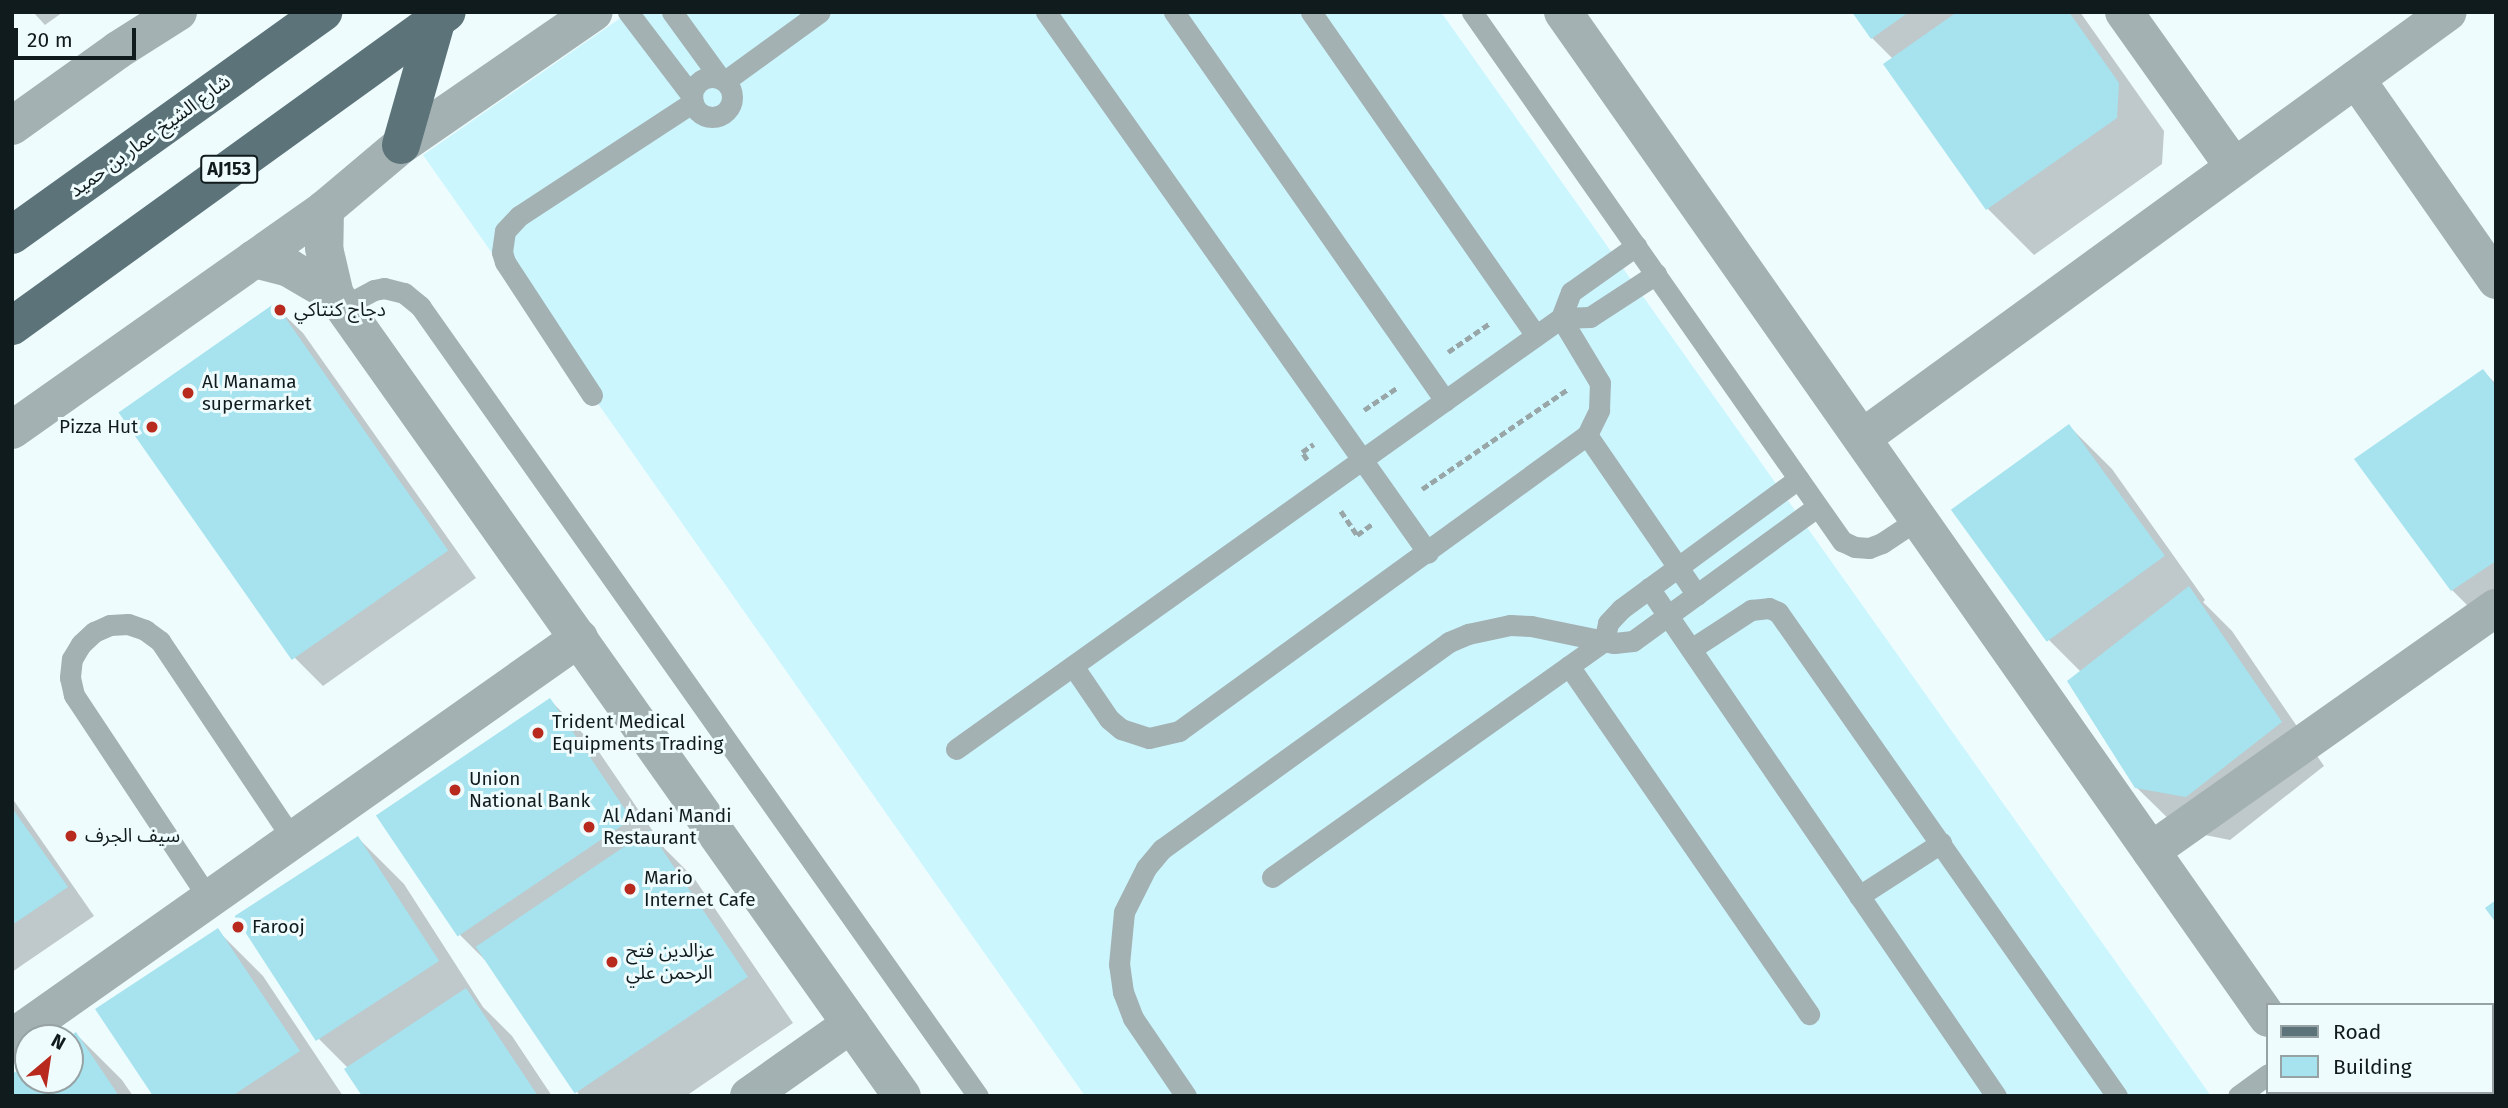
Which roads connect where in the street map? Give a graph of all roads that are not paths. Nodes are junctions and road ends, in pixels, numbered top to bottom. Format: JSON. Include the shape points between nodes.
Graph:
{"nodes":[{"id":1,"x":122,"y":12,"type":"edge"},
{"id":2,"x":178,"y":12,"type":"edge"},
{"id":3,"x":323,"y":12,"type":"edge"},
{"id":4,"x":594,"y":12,"type":"edge"},
{"id":5,"x":628,"y":12,"type":"edge"},
{"id":6,"x":672,"y":12,"type":"edge"},
{"id":7,"x":820,"y":12,"type":"edge"},
{"id":8,"x":1046,"y":12,"type":"edge"},
{"id":9,"x":1174,"y":12,"type":"edge"},
{"id":10,"x":1311,"y":12,"type":"edge"},
{"id":11,"x":1472,"y":12,"type":"edge"},
{"id":12,"x":1563,"y":12,"type":"edge"},
{"id":13,"x":2124,"y":12,"type":"edge"},
{"id":14,"x":2448,"y":12,"type":"edge"},
{"id":15,"x":442,"y":16,"type":"edge"},
{"id":16,"x":118,"y":50,"type":"junction"},
{"id":17,"x":2356,"y":79,"type":"junction"},
{"id":18,"x":722,"y":80,"type":"junction"},
{"id":19,"x":693,"y":99,"type":"junction"},
{"id":20,"x":12,"y":125,"type":"edge"},
{"id":21,"x":401,"y":145,"type":"junction"},
{"id":22,"x":2234,"y":167,"type":"junction"},
{"id":23,"x":325,"y":209,"type":"junction"},
{"id":24,"x":12,"y":235,"type":"edge"},
{"id":25,"x":1636,"y":246,"type":"junction"},
{"id":26,"x":254,"y":259,"type":"junction"},
{"id":27,"x":1656,"y":274,"type":"junction"},
{"id":28,"x":2496,"y":280,"type":"edge"},
{"id":29,"x":340,"y":301,"type":"junction"},
{"id":30,"x":1561,"y":318,"type":"junction"},
{"id":31,"x":12,"y":326,"type":"edge"},
{"id":32,"x":1536,"y":336,"type":"junction"},
{"id":33,"x":592,"y":395,"type":"dead end"},
{"id":34,"x":1445,"y":401,"type":"junction"},
{"id":35,"x":12,"y":430,"type":"edge"},
{"id":36,"x":1587,"y":435,"type":"junction"},
{"id":37,"x":1862,"y":438,"type":"junction"},
{"id":38,"x":1361,"y":459,"type":"junction"},
{"id":39,"x":1798,"y":480,"type":"junction"},
{"id":40,"x":1817,"y":507,"type":"junction"},
{"id":41,"x":1918,"y":519,"type":"junction"},
{"id":42,"x":1429,"y":553,"type":"junction"},
{"id":43,"x":1678,"y":567,"type":"junction"},
{"id":44,"x":1649,"y":588,"type":"junction"},
{"id":45,"x":1698,"y":595,"type":"junction"},
{"id":46,"x":2496,"y":608,"type":"edge"},
{"id":47,"x":1669,"y":616,"type":"junction"},
{"id":48,"x":579,"y":638,"type":"junction"},
{"id":49,"x":1604,"y":641,"type":"junction"},
{"id":50,"x":1691,"y":649,"type":"junction"},
{"id":51,"x":1073,"y":666,"type":"junction"},
{"id":52,"x":1569,"y":666,"type":"junction"},
{"id":53,"x":956,"y":749,"type":"dead end"},
{"id":54,"x":293,"y":840,"type":"junction"},
{"id":55,"x":1941,"y":844,"type":"junction"},
{"id":56,"x":2151,"y":851,"type":"junction"},
{"id":57,"x":1272,"y":877,"type":"dead end"},
{"id":58,"x":1860,"y":896,"type":"junction"},
{"id":59,"x":209,"y":899,"type":"junction"},
{"id":60,"x":1809,"y":1014,"type":"dead end"},
{"id":61,"x":2266,"y":1015,"type":"edge"},
{"id":62,"x":851,"y":1024,"type":"junction"},
{"id":63,"x":12,"y":1038,"type":"edge"},
{"id":64,"x":2266,"y":1075,"type":"edge"},
{"id":65,"x":749,"y":1096,"type":"edge"},
{"id":66,"x":902,"y":1096,"type":"edge"},
{"id":67,"x":978,"y":1096,"type":"edge"},
{"id":68,"x":1186,"y":1096,"type":"edge"},
{"id":69,"x":1996,"y":1096,"type":"edge"},
{"id":70,"x":2117,"y":1096,"type":"edge"},
{"id":71,"x":2238,"y":1096,"type":"edge"}],
"edges":[{"from":1,"to":16,"type":"street"},
{"from":2,"to":16,"type":"street"},
{"from":3,"to":24,"type":"main road","name":"شارع الشيخ عمار بن حميد"},
{"from":4,"to":21,"type":"street"},
{"from":5,"to":19,"type":"lane"},
{"from":6,"to":18,"type":"lane"},
{"from":7,"to":18,"type":"lane"},
{"from":8,"to":38,"type":"lane"},
{"from":9,"to":34,"type":"lane"},
{"from":10,"to":32,"type":"lane"},
{"from":11,"to":25,"type":"lane"},
{"from":12,"to":37,"type":"street"},
{"from":13,"to":22,"type":"street"},
{"from":14,"to":17,"type":"street"},
{"from":15,"to":21,"type":"main road"},
{"from":15,"to":31,"type":"main road","number":"AJ153"},
{"from":16,"to":20,"type":"street"},
{"from":17,"to":22,"type":"street"},
{"from":17,"to":28,"type":"street"},
{"from":18,"to":19,"type":"lane","via":[[705,78],[694,89]]},
{"from":18,"to":19,"type":"lane","via":[[730,87],[732,103],[720,115],[704,114]]},
{"from":19,"to":33,"type":"lane","via":[[519,216],[505,231],[505,262]]},
{"from":21,"to":23,"type":"street"},
{"from":22,"to":37,"type":"street"},
{"from":23,"to":26,"type":"street"},
{"from":23,"to":29,"type":"street","via":[[324,248]]},
{"from":25,"to":27,"type":"lane"},
{"from":25,"to":30,"type":"lane","via":[[1571,292]]},
{"from":26,"to":29,"type":"street","via":[[289,268]]},
{"from":26,"to":35,"type":"street"},
{"from":27,"to":30,"type":"lane","via":[[1590,317]]},
{"from":27,"to":39,"type":"lane"},
{"from":29,"to":48,"type":"street"},
{"from":29,"to":67,"type":"lane","via":[[384,288],[404,293],[420,306]]},
{"from":30,"to":32,"type":"lane"},
{"from":30,"to":36,"type":"lane","via":[[1600,383],[1600,410]]},
{"from":32,"to":34,"type":"lane"},
{"from":34,"to":38,"type":"lane"},
{"from":36,"to":42,"type":"lane"},
{"from":36,"to":43,"type":"lane"},
{"from":37,"to":41,"type":"street"},
{"from":38,"to":42,"type":"lane"},
{"from":38,"to":51,"type":"lane"},
{"from":39,"to":40,"type":"lane"},
{"from":39,"to":43,"type":"lane"},
{"from":40,"to":41,"type":"lane","via":[[1842,541],[1855,547],[1882,543]]},
{"from":40,"to":45,"type":"lane"},
{"from":41,"to":56,"type":"street"},
{"from":42,"to":51,"type":"lane","via":[[1165,737],[1142,737],[1121,729]]},
{"from":43,"to":44,"type":"lane"},
{"from":43,"to":45,"type":"lane"},
{"from":44,"to":47,"type":"lane"},
{"from":44,"to":49,"type":"lane","via":[[1614,616]]},
{"from":45,"to":47,"type":"lane"},
{"from":46,"to":56,"type":"street"},
{"from":47,"to":49,"type":"lane","via":[[1633,641]]},
{"from":47,"to":50,"type":"lane"},
{"from":48,"to":54,"type":"street"},
{"from":48,"to":62,"type":"street"},
{"from":49,"to":52,"type":"lane"},
{"from":49,"to":68,"type":"lane","via":[[1531,625],[1510,625],[1449,642],[1162,849],[1146,868],[1124,912],[1119,964],[1133,1018]]},
{"from":50,"to":55,"type":"lane","via":[[1751,610],[1778,612]]},
{"from":50,"to":58,"type":"lane"},
{"from":51,"to":53,"type":"lane"},
{"from":52,"to":57,"type":"lane"},
{"from":52,"to":60,"type":"lane"},
{"from":54,"to":59,"type":"street"},
{"from":54,"to":59,"type":"lane","via":[[160,641],[128,624],[94,632],[72,659],[74,695]]},
{"from":55,"to":58,"type":"lane"},
{"from":55,"to":70,"type":"lane"},
{"from":56,"to":61,"type":"street"},
{"from":58,"to":69,"type":"lane"},
{"from":59,"to":63,"type":"street"},
{"from":62,"to":65,"type":"street"},
{"from":62,"to":66,"type":"street"},
{"from":64,"to":71,"type":"lane"}]}
